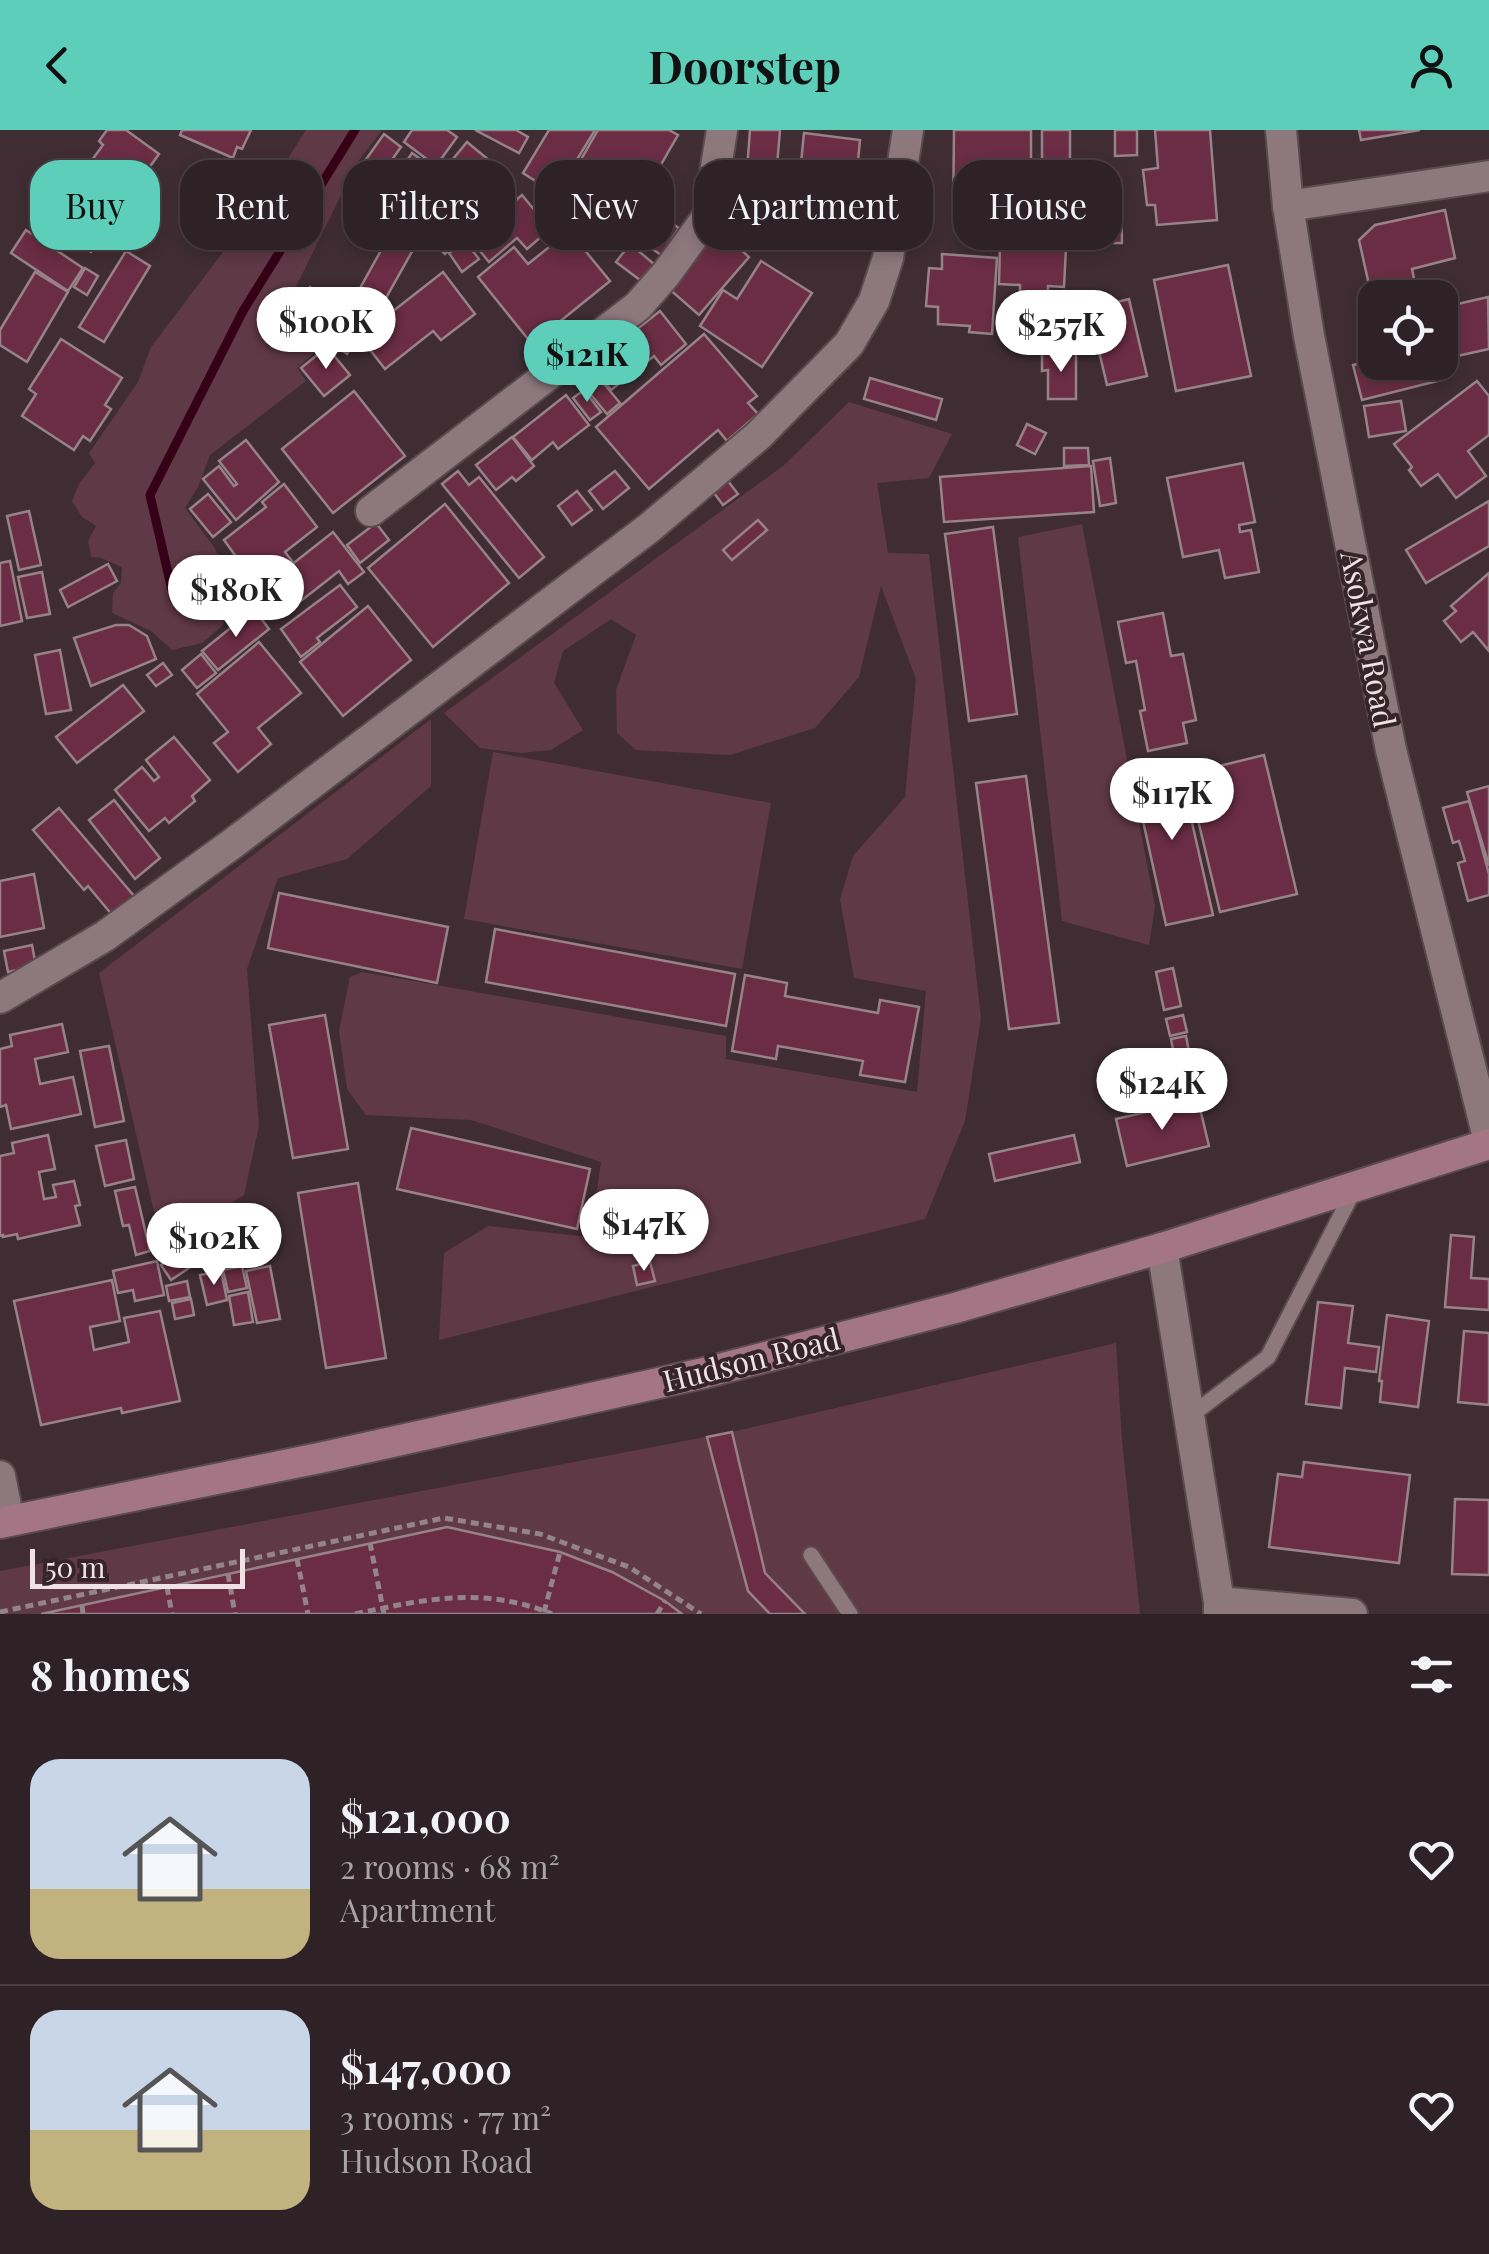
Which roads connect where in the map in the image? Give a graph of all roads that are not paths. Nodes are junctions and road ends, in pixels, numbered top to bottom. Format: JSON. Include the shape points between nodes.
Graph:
{"nodes":[{"id":1,"x":722,"y":130,"type":"edge"},
{"id":2,"x":908,"y":130,"type":"edge"},
{"id":3,"x":1281,"y":130,"type":"edge"},
{"id":4,"x":1489,"y":176,"type":"edge"},
{"id":5,"x":1288,"y":206,"type":"junction"},
{"id":6,"x":371,"y":511,"type":"dead end"},
{"id":7,"x":0,"y":998,"type":"edge"},
{"id":8,"x":1489,"y":1142,"type":"edge"},
{"id":9,"x":1356,"y":1186,"type":"junction"},
{"id":10,"x":1162,"y":1248,"type":"junction"},
{"id":11,"x":1190,"y":1416,"type":"junction"},
{"id":12,"x":0,"y":1476,"type":"edge"},
{"id":13,"x":4,"y":1522,"type":"edge"},
{"id":14,"x":811,"y":1556,"type":"dead end"},
{"id":15,"x":1219,"y":1608,"type":"edge"},
{"id":16,"x":850,"y":1614,"type":"edge"},
{"id":17,"x":1352,"y":1614,"type":"edge"}],
"edges":[{"from":1,"to":6,"type":"street","via":[[708,216],[638,306]]},
{"from":2,"to":7,"type":"street","via":[[888,258],[874,300],[849,344],[758,436],[649,528],[216,856],[105,936]]},
{"from":3,"to":5,"type":"street","name":"Asokwa Road"},
{"from":4,"to":5,"type":"street"},
{"from":5,"to":8,"type":"street","name":"Asokwa Road","via":[[1390,750]]},
{"from":8,"to":9,"type":"street","name":"Hudson Road"},
{"from":9,"to":10,"type":"street","name":"Hudson Road"},
{"from":9,"to":11,"type":"lane","via":[[1268,1357]]},
{"from":10,"to":11,"type":"street"},
{"from":10,"to":13,"type":"street","name":"Hudson Road","via":[[704,1372]]},
{"from":11,"to":15,"type":"street"},
{"from":12,"to":13,"type":"street"},
{"from":14,"to":16,"type":"lane"},
{"from":15,"to":17,"type":"street"}]}
